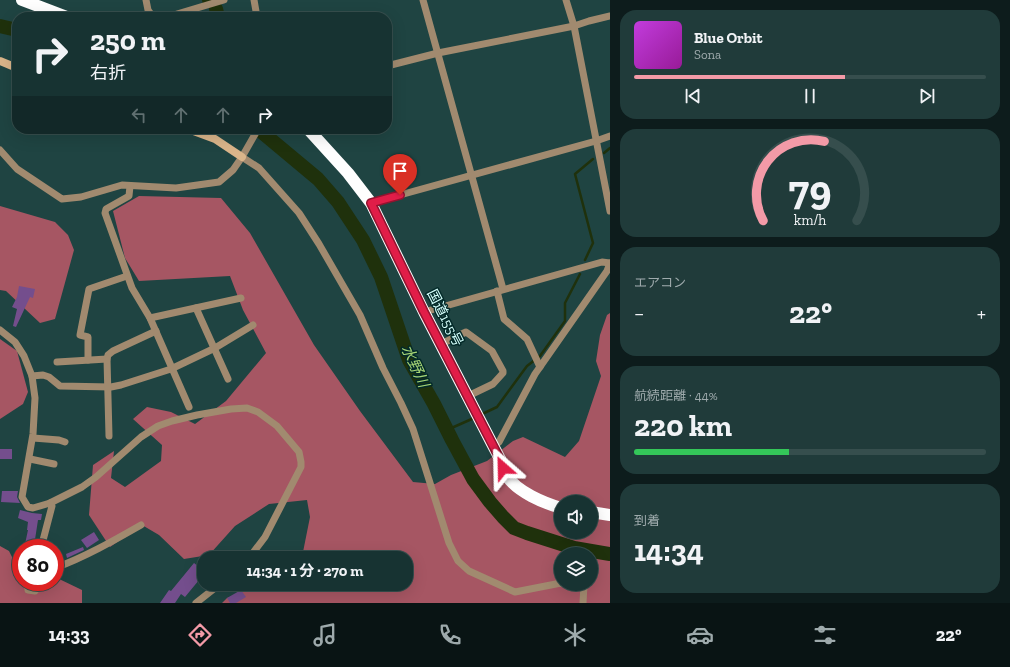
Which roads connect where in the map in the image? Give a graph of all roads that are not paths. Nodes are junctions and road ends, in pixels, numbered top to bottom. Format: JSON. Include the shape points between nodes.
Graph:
{"nodes":[{"id":1,"x":22,"y":0,"type":"edge"},
{"id":2,"x":146,"y":0,"type":"edge"},
{"id":3,"x":224,"y":0,"type":"edge"},
{"id":4,"x":254,"y":0,"type":"edge"},
{"id":5,"x":423,"y":0,"type":"edge"},
{"id":6,"x":566,"y":0,"type":"edge"},
{"id":7,"x":54,"y":12,"type":"edge"},
{"id":8,"x":149,"y":12,"type":"edge"},
{"id":9,"x":184,"y":12,"type":"edge"},
{"id":10,"x":256,"y":12,"type":"edge"},
{"id":11,"x":610,"y":16,"type":"edge"},
{"id":12,"x":574,"y":26,"type":"junction"},
{"id":13,"x":438,"y":54,"type":"junction"},
{"id":14,"x":0,"y":61,"type":"edge"},
{"id":15,"x":392,"y":65,"type":"edge"},
{"id":16,"x":12,"y":66,"type":"edge"},
{"id":17,"x":202,"y":134,"type":"edge"},
{"id":18,"x":255,"y":134,"type":"edge"},
{"id":19,"x":312,"y":134,"type":"edge"},
{"id":20,"x":610,"y":136,"type":"edge"},
{"id":21,"x":596,"y":141,"type":"junction"},
{"id":22,"x":0,"y":150,"type":"edge"},
{"id":23,"x":242,"y":157,"type":"junction"},
{"id":24,"x":471,"y":174,"type":"junction"},
{"id":25,"x":130,"y":186,"type":"junction"},
{"id":26,"x":371,"y":203,"type":"junction"},
{"id":27,"x":610,"y":211,"type":"edge"},
{"id":28,"x":610,"y":263,"type":"edge"},
{"id":29,"x":128,"y":276,"type":"junction"},
{"id":30,"x":500,"y":290,"type":"junction"},
{"id":31,"x":241,"y":298,"type":"dead end"},
{"id":32,"x":196,"y":308,"type":"junction"},
{"id":33,"x":424,"y":312,"type":"junction"},
{"id":34,"x":150,"y":318,"type":"junction"},
{"id":35,"x":253,"y":325,"type":"dead end"},
{"id":36,"x":0,"y":330,"type":"edge"},
{"id":37,"x":156,"y":331,"type":"junction"},
{"id":38,"x":440,"y":344,"type":"junction"},
{"id":39,"x":214,"y":348,"type":"junction"},
{"id":40,"x":107,"y":359,"type":"junction"},
{"id":41,"x":88,"y":360,"type":"junction"},
{"id":42,"x":57,"y":362,"type":"dead end"},
{"id":43,"x":540,"y":368,"type":"junction"},
{"id":44,"x":171,"y":369,"type":"junction"},
{"id":45,"x":32,"y":376,"type":"junction"},
{"id":46,"x":228,"y":379,"type":"dead end"},
{"id":47,"x":108,"y":387,"type":"junction"},
{"id":48,"x":468,"y":396,"type":"junction"},
{"id":49,"x":189,"y":408,"type":"dead end"},
{"id":50,"x":110,"y":436,"type":"dead end"},
{"id":51,"x":33,"y":438,"type":"junction"},
{"id":52,"x":65,"y":442,"type":"dead end"},
{"id":53,"x":493,"y":446,"type":"junction"},
{"id":54,"x":30,"y":459,"type":"junction"},
{"id":55,"x":54,"y":464,"type":"dead end"},
{"id":56,"x":50,"y":503,"type":"junction"},
{"id":57,"x":554,"y":506,"type":"edge"},
{"id":58,"x":598,"y":513,"type":"edge"},
{"id":59,"x":610,"y":515,"type":"edge"},
{"id":60,"x":141,"y":525,"type":"dead end"},
{"id":61,"x":43,"y":539,"type":"edge"},
{"id":62,"x":254,"y":551,"type":"edge"},
{"id":63,"x":64,"y":565,"type":"edge"},
{"id":64,"x":554,"y":584,"type":"edge"},
{"id":65,"x":211,"y":591,"type":"edge"},
{"id":66,"x":584,"y":591,"type":"edge"},
{"id":67,"x":196,"y":603,"type":"edge"},
{"id":68,"x":583,"y":603,"type":"edge"}],
"edges":[{"from":1,"to":7,"type":"highway"},
{"from":2,"to":8,"type":"street"},
{"from":3,"to":9,"type":"street"},
{"from":4,"to":10,"type":"street"},
{"from":5,"to":13,"type":"street"},
{"from":6,"to":12,"type":"street"},
{"from":11,"to":12,"type":"street"},
{"from":12,"to":13,"type":"street"},
{"from":12,"to":21,"type":"street"},
{"from":13,"to":15,"type":"street"},
{"from":13,"to":24,"type":"street"},
{"from":14,"to":16,"type":"street"},
{"from":17,"to":23,"type":"street","via":[[215,139]]},
{"from":18,"to":23,"type":"street"},
{"from":19,"to":26,"type":"highway","name":"国道155号"},
{"from":20,"to":21,"type":"street"},
{"from":21,"to":24,"type":"street"},
{"from":21,"to":27,"type":"street"},
{"from":22,"to":25,"type":"street","via":[[17,168],[62,199],[80,197],[122,185]]},
{"from":23,"to":25,"type":"street","via":[[233,170],[219,182],[176,188]]},
{"from":23,"to":64,"type":"street","via":[[259,168],[291,203],[319,244],[360,315],[413,429],[449,543],[458,561],[469,571],[515,592]]},
{"from":24,"to":26,"type":"street"},
{"from":24,"to":30,"type":"street"},
{"from":25,"to":29,"type":"street","via":[[129,196],[105,212]]},
{"from":26,"to":33,"type":"highway","name":"国道155号"},
{"from":28,"to":30,"type":"street","via":[[602,262]]},
{"from":28,"to":43,"type":"street"},
{"from":29,"to":34,"type":"street","via":[[134,294]]},
{"from":29,"to":41,"type":"street","via":[[89,289],[80,335],[88,337]]},
{"from":30,"to":33,"type":"street"},
{"from":30,"to":43,"type":"street","via":[[504,319],[527,339]]},
{"from":31,"to":32,"type":"street"},
{"from":32,"to":34,"type":"street"},
{"from":32,"to":39,"type":"street"},
{"from":33,"to":38,"type":"highway","name":"国道155号"},
{"from":34,"to":37,"type":"street"},
{"from":35,"to":39,"type":"street"},
{"from":36,"to":45,"type":"street","via":[[15,342]]},
{"from":37,"to":40,"type":"street","via":[[113,351]]},
{"from":37,"to":44,"type":"street"},
{"from":38,"to":48,"type":"highway","name":"国道155号"},
{"from":38,"to":48,"type":"street","via":[[466,332],[492,351],[503,371],[493,384]]},
{"from":39,"to":44,"type":"street"},
{"from":39,"to":46,"type":"street"},
{"from":40,"to":41,"type":"street"},
{"from":40,"to":47,"type":"street"},
{"from":41,"to":42,"type":"street"},
{"from":43,"to":53,"type":"street","via":[[499,442]]},
{"from":44,"to":47,"type":"street"},
{"from":44,"to":49,"type":"street"},
{"from":45,"to":47,"type":"street","via":[[49,377],[60,386]]},
{"from":45,"to":51,"type":"street","via":[[35,398]]},
{"from":47,"to":50,"type":"street"},
{"from":48,"to":53,"type":"highway","name":"国道155号"},
{"from":51,"to":52,"type":"street"},
{"from":51,"to":54,"type":"street"},
{"from":53,"to":57,"type":"highway","name":"国道155号","via":[[507,476],[514,484],[540,501]]},
{"from":54,"to":55,"type":"street"},
{"from":54,"to":56,"type":"street","via":[[22,497],[28,507]]},
{"from":56,"to":61,"type":"street","via":[[52,506]]},
{"from":56,"to":62,"type":"street","via":[[82,487],[141,437],[158,426],[172,420],[247,408],[258,412],[277,426],[299,452],[301,462],[301,467],[265,537]]},
{"from":58,"to":59,"type":"highway"},
{"from":60,"to":63,"type":"street"},
{"from":65,"to":67,"type":"street"},
{"from":66,"to":68,"type":"street"}]}
